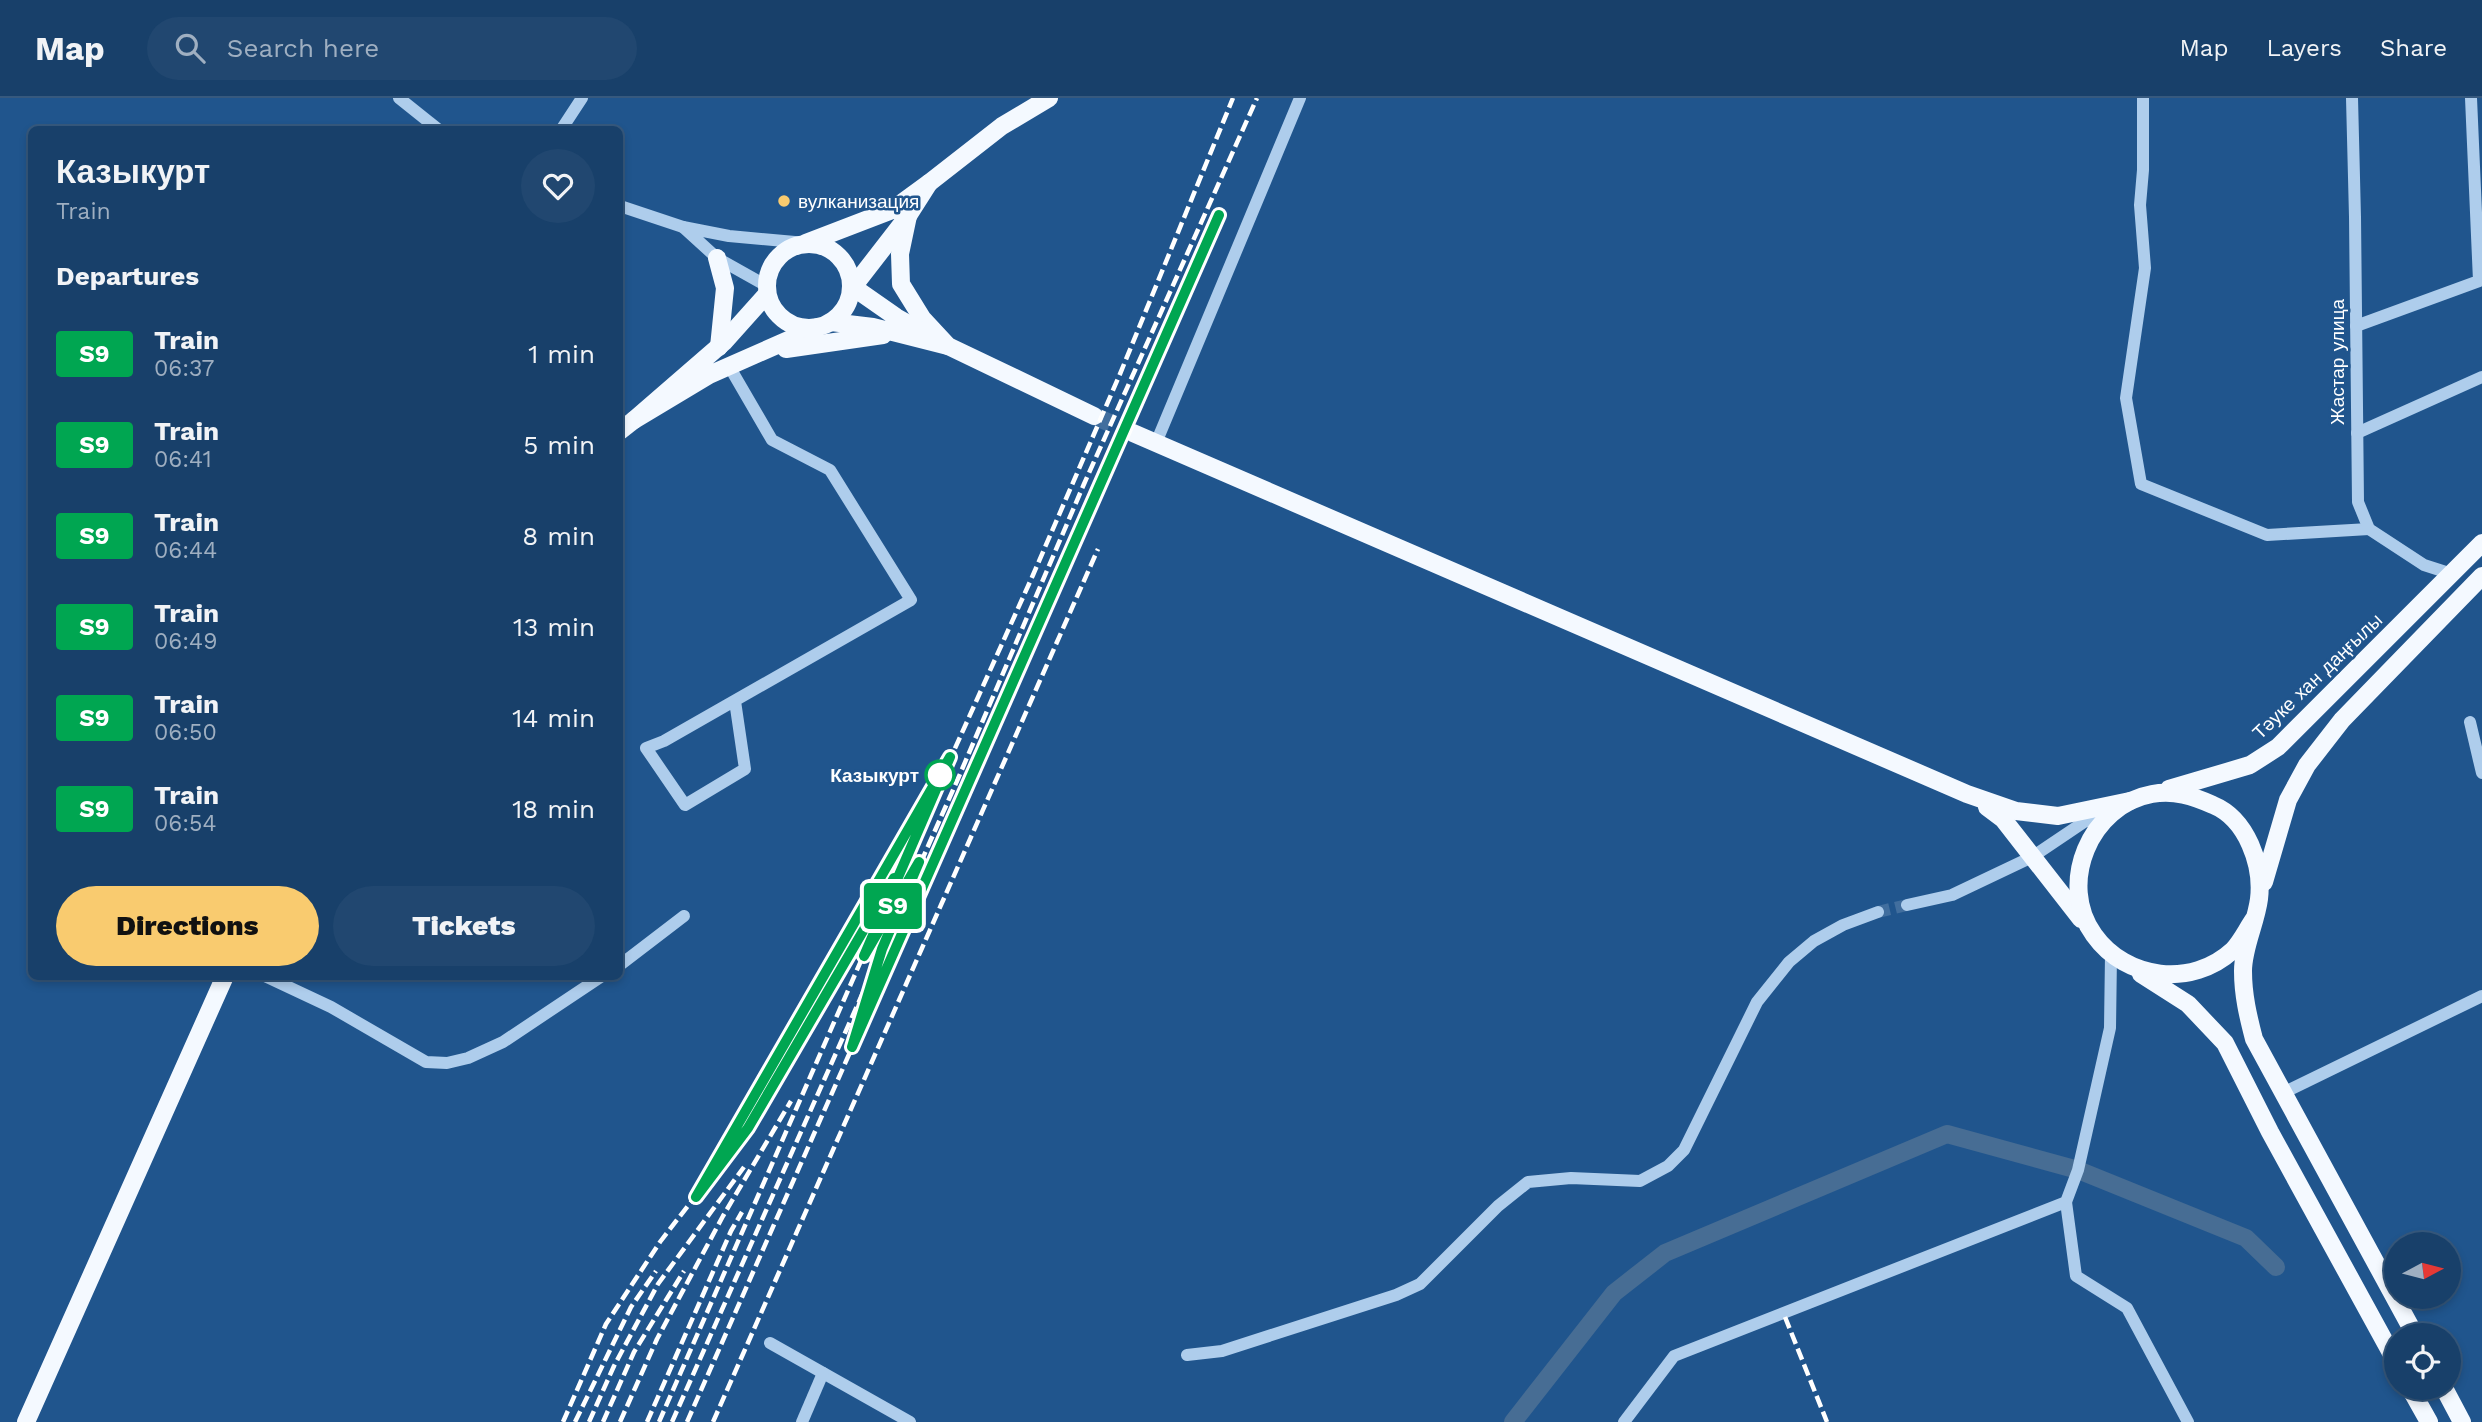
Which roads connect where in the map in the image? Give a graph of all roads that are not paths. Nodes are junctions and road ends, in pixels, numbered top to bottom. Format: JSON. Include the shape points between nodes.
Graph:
{"nodes":[{"id":1,"x":399,"y":98,"type":"edge"},
{"id":2,"x":582,"y":98,"type":"edge"},
{"id":3,"x":1049,"y":98,"type":"edge"},
{"id":4,"x":1300,"y":98,"type":"edge"},
{"id":5,"x":2143,"y":98,"type":"edge"},
{"id":6,"x":2352,"y":98,"type":"edge"},
{"id":7,"x":2470,"y":98,"type":"edge"},
{"id":8,"x":434,"y":126,"type":"edge"},
{"id":9,"x":564,"y":126,"type":"edge"},
{"id":10,"x":929,"y":183,"type":"junction"},
{"id":11,"x":623,"y":207,"type":"edge"},
{"id":12,"x":908,"y":216,"type":"junction"},
{"id":13,"x":683,"y":227,"type":"junction"},
{"id":14,"x":806,"y":243,"type":"junction"},
{"id":15,"x":717,"y":258,"type":"junction"},
{"id":16,"x":853,"y":287,"type":"junction"},
{"id":17,"x":767,"y":290,"type":"junction"},
{"id":18,"x":825,"y":325,"type":"junction"},
{"id":19,"x":2356,"y":326,"type":"junction"},
{"id":20,"x":895,"y":334,"type":"junction"},
{"id":21,"x":719,"y":346,"type":"junction"},
{"id":22,"x":948,"y":346,"type":"junction"},
{"id":23,"x":761,"y":352,"type":"junction"},
{"id":24,"x":729,"y":366,"type":"junction"},
{"id":25,"x":2482,"y":377,"type":"edge"},
{"id":26,"x":1094,"y":416,"type":"tunnel mouth"},
{"id":27,"x":627,"y":426,"type":"edge"},
{"id":28,"x":1133,"y":433,"type":"tunnel mouth"},
{"id":29,"x":2357,"y":433,"type":"junction"},
{"id":30,"x":1156,"y":443,"type":"junction"},
{"id":31,"x":2369,"y":529,"type":"junction"},
{"id":32,"x":2482,"y":543,"type":"edge"},
{"id":33,"x":2452,"y":574,"type":"junction"},
{"id":34,"x":2482,"y":576,"type":"edge"},
{"id":35,"x":735,"y":701,"type":"junction"},
{"id":36,"x":2323,"y":701,"type":"junction"},
{"id":37,"x":2342,"y":720,"type":"junction"},
{"id":38,"x":2470,"y":722,"type":"dead end"},
{"id":39,"x":2482,"y":773,"type":"edge"},
{"id":40,"x":2153,"y":793,"type":"junction"},
{"id":41,"x":1967,"y":794,"type":"junction"},
{"id":42,"x":2122,"y":806,"type":"junction"},
{"id":43,"x":2032,"y":857,"type":"junction"},
{"id":44,"x":2259,"y":898,"type":"junction"},
{"id":45,"x":1907,"y":905,"type":"tunnel mouth"},
{"id":46,"x":1878,"y":912,"type":"tunnel mouth"},
{"id":47,"x":684,"y":916,"type":"dead end"},
{"id":48,"x":2254,"y":919,"type":"junction"},
{"id":49,"x":2092,"y":933,"type":"junction"},
{"id":50,"x":2111,"y":954,"type":"junction"},
{"id":51,"x":623,"y":963,"type":"edge"},
{"id":52,"x":2132,"y":968,"type":"junction"},
{"id":53,"x":223,"y":980,"type":"edge"},
{"id":54,"x":274,"y":980,"type":"edge"},
{"id":55,"x":596,"y":980,"type":"edge"},
{"id":56,"x":2482,"y":996,"type":"edge"},
{"id":57,"x":2283,"y":1093,"type":"junction"},
{"id":58,"x":2066,"y":1202,"type":"junction"},
{"id":59,"x":2409,"y":1323,"type":"edge"},
{"id":60,"x":2384,"y":1340,"type":"edge"},
{"id":61,"x":770,"y":1343,"type":"dead end"},
{"id":62,"x":1187,"y":1355,"type":"dead end"},
{"id":63,"x":823,"y":1373,"type":"junction"},
{"id":64,"x":2417,"y":1400,"type":"edge"},
{"id":65,"x":2450,"y":1400,"type":"edge"},
{"id":66,"x":26,"y":1422,"type":"edge"},
{"id":67,"x":802,"y":1422,"type":"edge"},
{"id":68,"x":910,"y":1422,"type":"edge"},
{"id":69,"x":1624,"y":1422,"type":"edge"},
{"id":70,"x":2188,"y":1422,"type":"edge"},
{"id":71,"x":2429,"y":1422,"type":"edge"},
{"id":72,"x":2462,"y":1422,"type":"edge"}],
"edges":[{"from":1,"to":8,"type":"street"},
{"from":2,"to":9,"type":"street"},
{"from":3,"to":10,"type":"main road","via":[[1002,127]]},
{"from":4,"to":30,"type":"street"},
{"from":5,"to":31,"type":"street","via":[[2140,205],[2145,268],[2126,398],[2141,484],[2267,535]]},
{"from":6,"to":19,"type":"street","name":"Жастар улица"},
{"from":7,"to":19,"type":"street","via":[[2479,281]]},
{"from":10,"to":12,"type":"main road"},
{"from":10,"to":14,"type":"main road","via":[[892,210]]},
{"from":11,"to":13,"type":"street"},
{"from":12,"to":16,"type":"main road"},
{"from":12,"to":22,"type":"main road","via":[[900,254],[901,284],[922,318]]},
{"from":13,"to":14,"type":"street"},
{"from":13,"to":15,"type":"street"},
{"from":14,"to":16,"type":"main road","via":[[833,250],[844,261]]},
{"from":14,"to":17,"type":"main road","via":[[780,254],[771,266]]},
{"from":15,"to":17,"type":"street"},
{"from":15,"to":21,"type":"main road","via":[[725,288]]},
{"from":16,"to":18,"type":"main road","via":[[841,313]]},
{"from":16,"to":22,"type":"main road"},
{"from":17,"to":18,"type":"main road","via":[[772,306],[792,325]]},
{"from":17,"to":21,"type":"main road"},
{"from":18,"to":20,"type":"main road","via":[[873,327]]},
{"from":18,"to":23,"type":"main road"},
{"from":19,"to":29,"type":"street","name":"Жастар улица"},
{"from":20,"to":22,"type":"main road"},
{"from":20,"to":23,"type":"main road"},
{"from":21,"to":27,"type":"main road"},
{"from":22,"to":26,"type":"main road"},
{"from":23,"to":24,"type":"main road"},
{"from":24,"to":27,"type":"main road"},
{"from":24,"to":35,"type":"street","via":[[772,440],[830,470],[911,600]]},
{"from":25,"to":29,"type":"street"},
{"from":28,"to":30,"type":"main road"},
{"from":29,"to":31,"type":"street","name":"Жастар улица","via":[[2358,502]]},
{"from":30,"to":41,"type":"main road"},
{"from":31,"to":33,"type":"street","via":[[2424,565]]},
{"from":32,"to":33,"type":"main road","name":"Тәуке хан даңғылы"},
{"from":33,"to":36,"type":"main road","name":"Тәуке хан даңғылы"},
{"from":34,"to":37,"type":"main road"},
{"from":35,"to":35,"type":"street","via":[[646,748],[685,805],[745,769]]},
{"from":36,"to":37,"type":"main road"},
{"from":36,"to":40,"type":"main road","name":"Тәуке хан даңғылы","via":[[2278,747],[2250,765]]},
{"from":37,"to":44,"type":"main road","via":[[2307,765],[2288,800]]},
{"from":38,"to":39,"type":"street"},
{"from":40,"to":42,"type":"main road"},
{"from":40,"to":44,"type":"main road","via":[[2188,794],[2220,807],[2244,832],[2258,864]]},
{"from":41,"to":42,"type":"main road","via":[[2016,811],[2058,817]]},
{"from":41,"to":43,"type":"main road","via":[[2003,819]]},
{"from":42,"to":43,"type":"street","via":[[2084,822]]},
{"from":42,"to":49,"type":"main road","via":[[2104,819],[2087,844],[2078,874],[2080,905]]},
{"from":43,"to":45,"type":"street","via":[[1952,895]]},
{"from":43,"to":49,"type":"main road"},
{"from":44,"to":48,"type":"main road"},
{"from":46,"to":62,"type":"street","via":[[1814,941],[1789,962],[1757,1002],[1684,1150],[1668,1166],[1640,1181],[1571,1178],[1528,1182],[1420,1284],[1222,1352]]},
{"from":47,"to":51,"type":"street"},
{"from":48,"to":52,"type":"main road","via":[[2233,949],[2203,969],[2167,976]]},
{"from":48,"to":57,"type":"main road","via":[[2243,969],[2245,1005],[2254,1039]]},
{"from":49,"to":50,"type":"main road"},
{"from":50,"to":52,"type":"main road"},
{"from":50,"to":58,"type":"street","via":[[2110,1028],[2078,1170]]},
{"from":52,"to":60,"type":"main road","via":[[2188,1004],[2225,1043]]},
{"from":53,"to":66,"type":"main road"},
{"from":54,"to":55,"type":"street","via":[[426,1062],[447,1063],[503,1042]]},
{"from":56,"to":57,"type":"street"},
{"from":57,"to":59,"type":"main road"},
{"from":58,"to":69,"type":"street","via":[[1674,1356]]},
{"from":58,"to":70,"type":"street","via":[[2076,1276],[2127,1308]]},
{"from":61,"to":63,"type":"street"},
{"from":63,"to":67,"type":"street"},
{"from":63,"to":68,"type":"street"},
{"from":64,"to":71,"type":"main road"},
{"from":65,"to":72,"type":"main road"}]}
